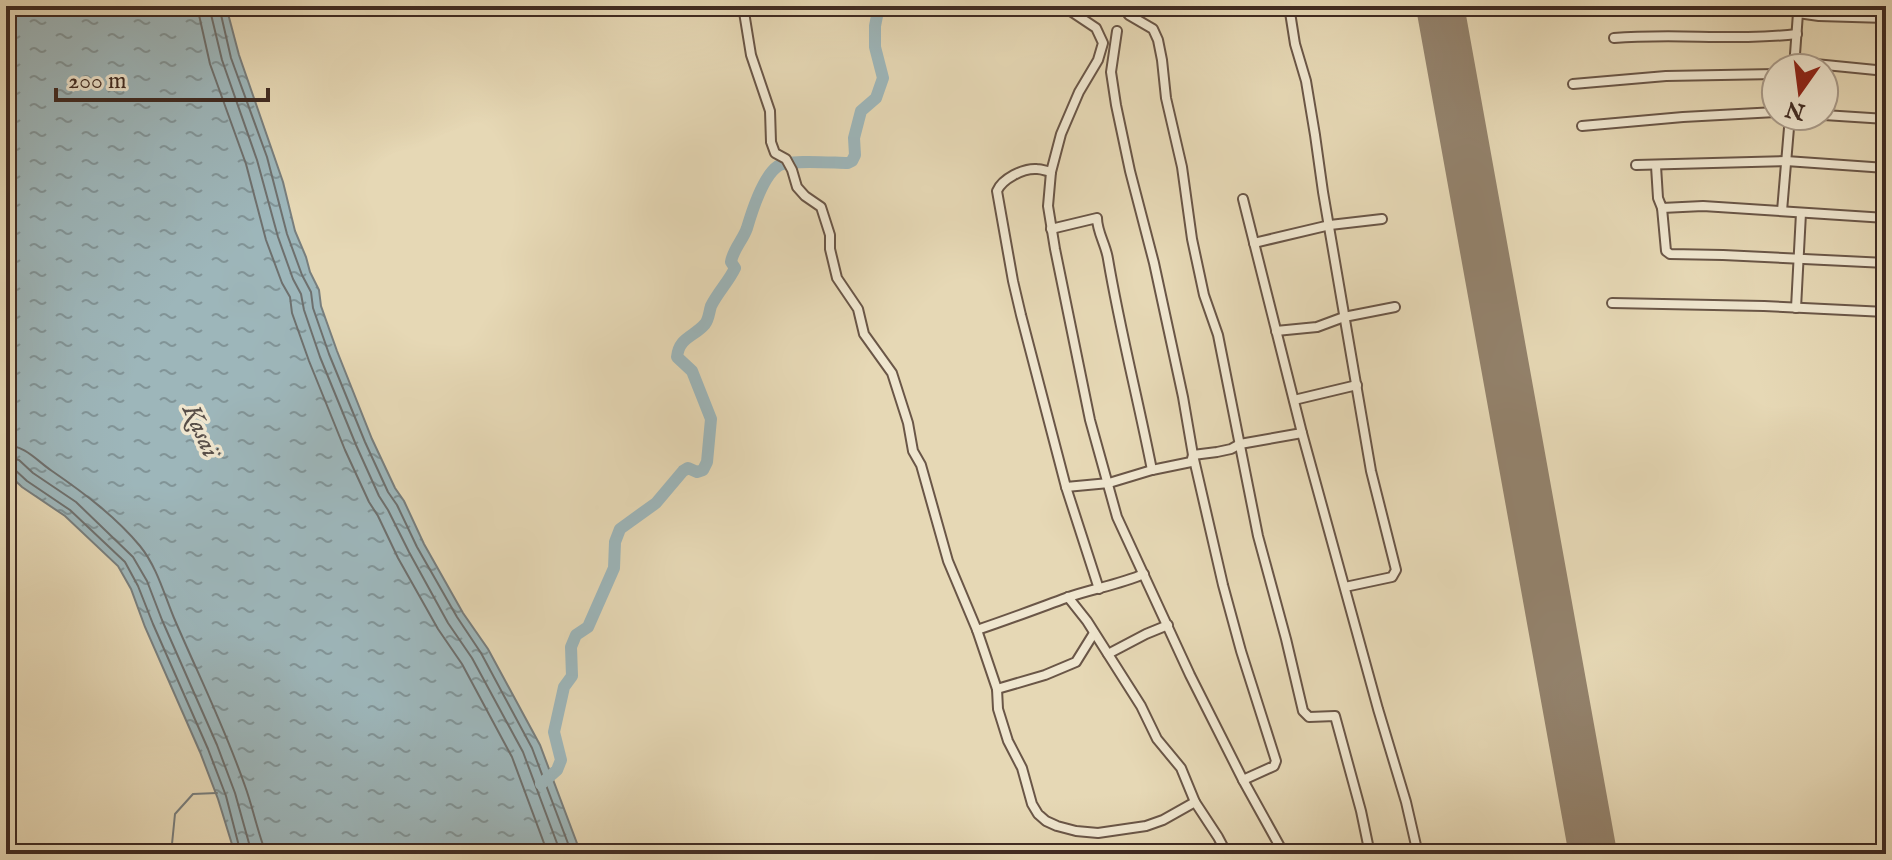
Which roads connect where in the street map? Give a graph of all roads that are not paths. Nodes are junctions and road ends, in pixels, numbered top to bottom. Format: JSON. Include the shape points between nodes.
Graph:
{"nodes":[{"id":1,"x":743,"y":6,"type":"edge"},
{"id":2,"x":1063,"y":6,"type":"edge"},
{"id":3,"x":1122,"y":6,"type":"edge"},
{"id":4,"x":1289,"y":6,"type":"edge"},
{"id":5,"x":1820,"y":6,"type":"edge"},
{"id":6,"x":1797,"y":9,"type":"edge"},
{"id":7,"x":1819,"y":16,"type":"junction"},
{"id":8,"x":1886,"y":18,"type":"edge"},
{"id":9,"x":1117,"y":31,"type":"dead end"},
{"id":10,"x":1797,"y":34,"type":"junction"},
{"id":11,"x":1614,"y":38,"type":"dead end"},
{"id":12,"x":1796,"y":52,"type":"edge"},
{"id":13,"x":1840,"y":68,"type":"edge"},
{"id":14,"x":1886,"y":71,"type":"edge"},
{"id":15,"x":1760,"y":74,"type":"edge"},
{"id":16,"x":1573,"y":84,"type":"dead end"},
{"id":17,"x":1760,"y":113,"type":"edge"},
{"id":18,"x":1840,"y":116,"type":"edge"},
{"id":19,"x":1886,"y":119,"type":"edge"},
{"id":20,"x":1582,"y":126,"type":"dead end"},
{"id":21,"x":1789,"y":132,"type":"edge"},
{"id":22,"x":1786,"y":161,"type":"junction"},
{"id":23,"x":1636,"y":165,"type":"dead end"},
{"id":24,"x":1656,"y":166,"type":"junction"},
{"id":25,"x":1886,"y":168,"type":"edge"},
{"id":26,"x":1051,"y":172,"type":"junction"},
{"id":27,"x":1243,"y":199,"type":"dead end"},
{"id":28,"x":1662,"y":208,"type":"junction"},
{"id":29,"x":1782,"y":211,"type":"junction"},
{"id":30,"x":1801,"y":213,"type":"junction"},
{"id":31,"x":1886,"y":218,"type":"edge"},
{"id":32,"x":1382,"y":219,"type":"dead end"},
{"id":33,"x":1330,"y":225,"type":"junction"},
{"id":34,"x":1051,"y":229,"type":"junction"},
{"id":35,"x":1254,"y":243,"type":"junction"},
{"id":36,"x":1799,"y":258,"type":"junction"},
{"id":37,"x":1886,"y":263,"type":"edge"},
{"id":38,"x":1612,"y":303,"type":"dead end"},
{"id":39,"x":1395,"y":307,"type":"dead end"},
{"id":40,"x":1796,"y":308,"type":"junction"},
{"id":41,"x":1886,"y":312,"type":"edge"},
{"id":42,"x":1344,"y":317,"type":"junction"},
{"id":43,"x":1276,"y":331,"type":"junction"},
{"id":44,"x":1357,"y":385,"type":"junction"},
{"id":45,"x":1294,"y":400,"type":"junction"},
{"id":46,"x":1302,"y":433,"type":"junction"},
{"id":47,"x":1240,"y":444,"type":"junction"},
{"id":48,"x":1193,"y":455,"type":"junction"},
{"id":49,"x":1152,"y":470,"type":"junction"},
{"id":50,"x":1109,"y":483,"type":"junction"},
{"id":51,"x":1066,"y":487,"type":"junction"},
{"id":52,"x":1144,"y":574,"type":"junction"},
{"id":53,"x":1345,"y":587,"type":"junction"},
{"id":54,"x":1099,"y":589,"type":"junction"},
{"id":55,"x":1068,"y":597,"type":"junction"},
{"id":56,"x":1168,"y":625,"type":"junction"},
{"id":57,"x":977,"y":630,"type":"junction"},
{"id":58,"x":1094,"y":633,"type":"junction"},
{"id":59,"x":1108,"y":654,"type":"junction"},
{"id":60,"x":997,"y":689,"type":"junction"},
{"id":61,"x":1243,"y":780,"type":"junction"},
{"id":62,"x":1195,"y":802,"type":"junction"},
{"id":63,"x":1227,"y":854,"type":"edge"},
{"id":64,"x":1284,"y":854,"type":"edge"},
{"id":65,"x":1370,"y":854,"type":"edge"},
{"id":66,"x":1418,"y":854,"type":"edge"}],
"edges":[{"from":1,"to":57,"type":"street","via":[[751,55],[770,111],[775,153],[786,159],[797,187],[821,207],[837,278],[858,309],[864,334],[892,373],[948,561]]},
{"from":2,"to":26,"type":"street","via":[[1096,28],[1103,43],[1061,134]]},
{"from":3,"to":47,"type":"street","via":[[1153,29],[1158,40],[1192,239]]},
{"from":4,"to":33,"type":"street"},
{"from":5,"to":7,"type":"street"},
{"from":6,"to":7,"type":"street"},
{"from":6,"to":10,"type":"street"},
{"from":7,"to":8,"type":"street"},
{"from":9,"to":48,"type":"street","via":[[1111,72],[1116,105]]},
{"from":10,"to":11,"type":"street"},
{"from":10,"to":12,"type":"street"},
{"from":13,"to":14,"type":"street"},
{"from":15,"to":16,"type":"street"},
{"from":17,"to":20,"type":"street"},
{"from":18,"to":19,"type":"street"},
{"from":21,"to":22,"type":"street"},
{"from":22,"to":24,"type":"street"},
{"from":22,"to":25,"type":"street"},
{"from":22,"to":29,"type":"street"},
{"from":23,"to":24,"type":"street"},
{"from":24,"to":28,"type":"street"},
{"from":26,"to":34,"type":"street"},
{"from":26,"to":51,"type":"street","via":[[1035,168],[1014,175],[997,191],[1013,281]]},
{"from":27,"to":35,"type":"street"},
{"from":28,"to":29,"type":"street"},
{"from":28,"to":36,"type":"street","via":[[1667,253]]},
{"from":29,"to":30,"type":"street"},
{"from":30,"to":31,"type":"street"},
{"from":30,"to":36,"type":"street"},
{"from":32,"to":33,"type":"street"},
{"from":33,"to":35,"type":"street"},
{"from":33,"to":42,"type":"street"},
{"from":34,"to":49,"type":"street","via":[[1097,218]]},
{"from":34,"to":50,"type":"street","via":[[1090,420]]},
{"from":35,"to":43,"type":"street"},
{"from":36,"to":37,"type":"street"},
{"from":36,"to":40,"type":"street"},
{"from":38,"to":40,"type":"street"},
{"from":39,"to":42,"type":"street"},
{"from":40,"to":41,"type":"street"},
{"from":42,"to":43,"type":"street","via":[[1317,327]]},
{"from":42,"to":44,"type":"street"},
{"from":43,"to":45,"type":"street"},
{"from":44,"to":45,"type":"street"},
{"from":44,"to":53,"type":"street","via":[[1371,471],[1396,570],[1392,577]]},
{"from":45,"to":46,"type":"street"},
{"from":46,"to":47,"type":"street"},
{"from":46,"to":53,"type":"street"},
{"from":47,"to":48,"type":"street"},
{"from":47,"to":65,"type":"street","via":[[1303,711],[1309,717],[1335,716]]},
{"from":48,"to":49,"type":"street","via":[[1191,462]]},
{"from":48,"to":61,"type":"street","via":[[1223,585],[1276,761]]},
{"from":49,"to":50,"type":"street"},
{"from":50,"to":51,"type":"street"},
{"from":50,"to":52,"type":"street","via":[[1117,517]]},
{"from":51,"to":54,"type":"street"},
{"from":52,"to":54,"type":"street"},
{"from":52,"to":56,"type":"street"},
{"from":53,"to":66,"type":"street"},
{"from":54,"to":55,"type":"street"},
{"from":55,"to":57,"type":"street"},
{"from":55,"to":58,"type":"street"},
{"from":56,"to":59,"type":"street"},
{"from":56,"to":61,"type":"street"},
{"from":57,"to":60,"type":"street"},
{"from":58,"to":59,"type":"street"},
{"from":58,"to":60,"type":"street","via":[[1076,662]]},
{"from":59,"to":62,"type":"street","via":[[1157,739],[1181,768]]},
{"from":60,"to":62,"type":"street","via":[[1008,741],[1032,804],[1046,821],[1076,831],[1131,829],[1163,820]]},
{"from":61,"to":64,"type":"street"},
{"from":62,"to":63,"type":"street"}]}
